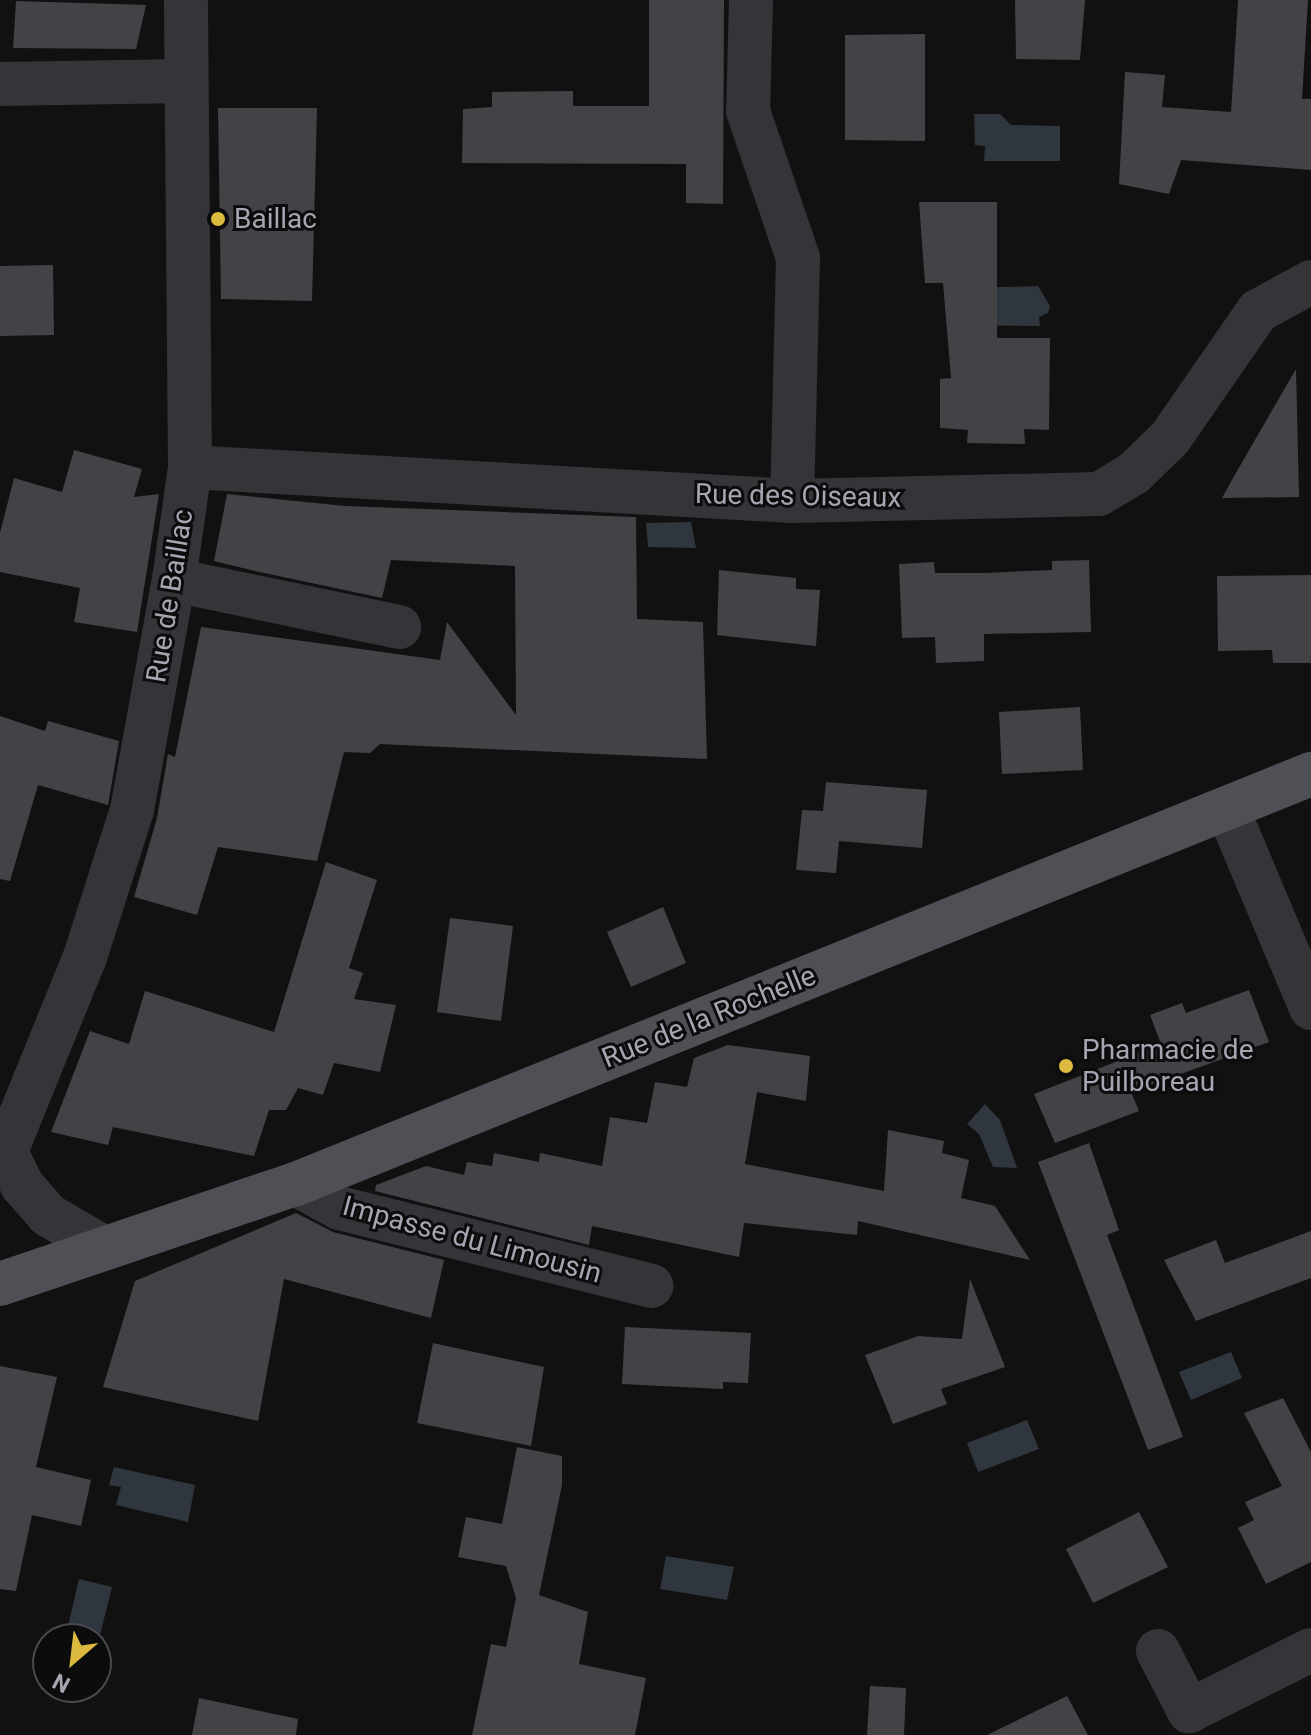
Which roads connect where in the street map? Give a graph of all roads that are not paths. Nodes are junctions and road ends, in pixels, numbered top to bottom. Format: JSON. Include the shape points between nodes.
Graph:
{"nodes":[{"id":1,"x":186,"y":0,"type":"edge"},
{"id":2,"x":751,"y":0,"type":"edge"},
{"id":3,"x":185,"y":81,"type":"junction"},
{"id":4,"x":0,"y":84,"type":"edge"},
{"id":5,"x":1311,"y":282,"type":"edge"},
{"id":6,"x":190,"y":467,"type":"junction"},
{"id":7,"x":792,"y":501,"type":"junction"},
{"id":8,"x":174,"y":580,"type":"junction"},
{"id":9,"x":399,"y":627,"type":"dead end"},
{"id":10,"x":1311,"y":774,"type":"edge"},
{"id":11,"x":1227,"y":808,"type":"junction"},
{"id":12,"x":1311,"y":1008,"type":"edge"},
{"id":13,"x":3,"y":1159,"type":"edge"},
{"id":14,"x":296,"y":1184,"type":"junction"},
{"id":15,"x":103,"y":1247,"type":"junction"},
{"id":16,"x":0,"y":1284,"type":"edge"},
{"id":17,"x":651,"y":1286,"type":"dead end"},
{"id":18,"x":1311,"y":1650,"type":"edge"},
{"id":19,"x":1158,"y":1651,"type":"dead end"}],
"edges":[{"from":1,"to":3,"type":"street","name":"Rue de Baillac"},
{"from":2,"to":7,"type":"street","via":[[748,111],[798,258]]},
{"from":3,"to":4,"type":"street"},
{"from":3,"to":6,"type":"street","name":"Rue de Baillac"},
{"from":5,"to":7,"type":"street","name":"Rue des Oiseaux","via":[[1258,311],[1170,438],[1134,473],[1099,494]]},
{"from":6,"to":7,"type":"street","name":"Rue des Oiseaux"},
{"from":6,"to":8,"type":"street","name":"Rue de Baillac"},
{"from":8,"to":9,"type":"street"},
{"from":8,"to":13,"type":"street","name":"Rue de Baillac","via":[[132,810],[85,957]]},
{"from":10,"to":11,"type":"main road","name":"Rue de la Rochelle"},
{"from":11,"to":12,"type":"street"},
{"from":11,"to":14,"type":"main road","name":"Rue de la Rochelle"},
{"from":13,"to":15,"type":"street","via":[[48,1215]]},
{"from":14,"to":15,"type":"main road","name":"Rue de la Rochelle"},
{"from":14,"to":17,"type":"street","name":"Impasse du Limousin","via":[[339,1208]]},
{"from":15,"to":16,"type":"main road","name":"Rue de la Rochelle"},
{"from":18,"to":19,"type":"street","via":[[1189,1711]]}]}
